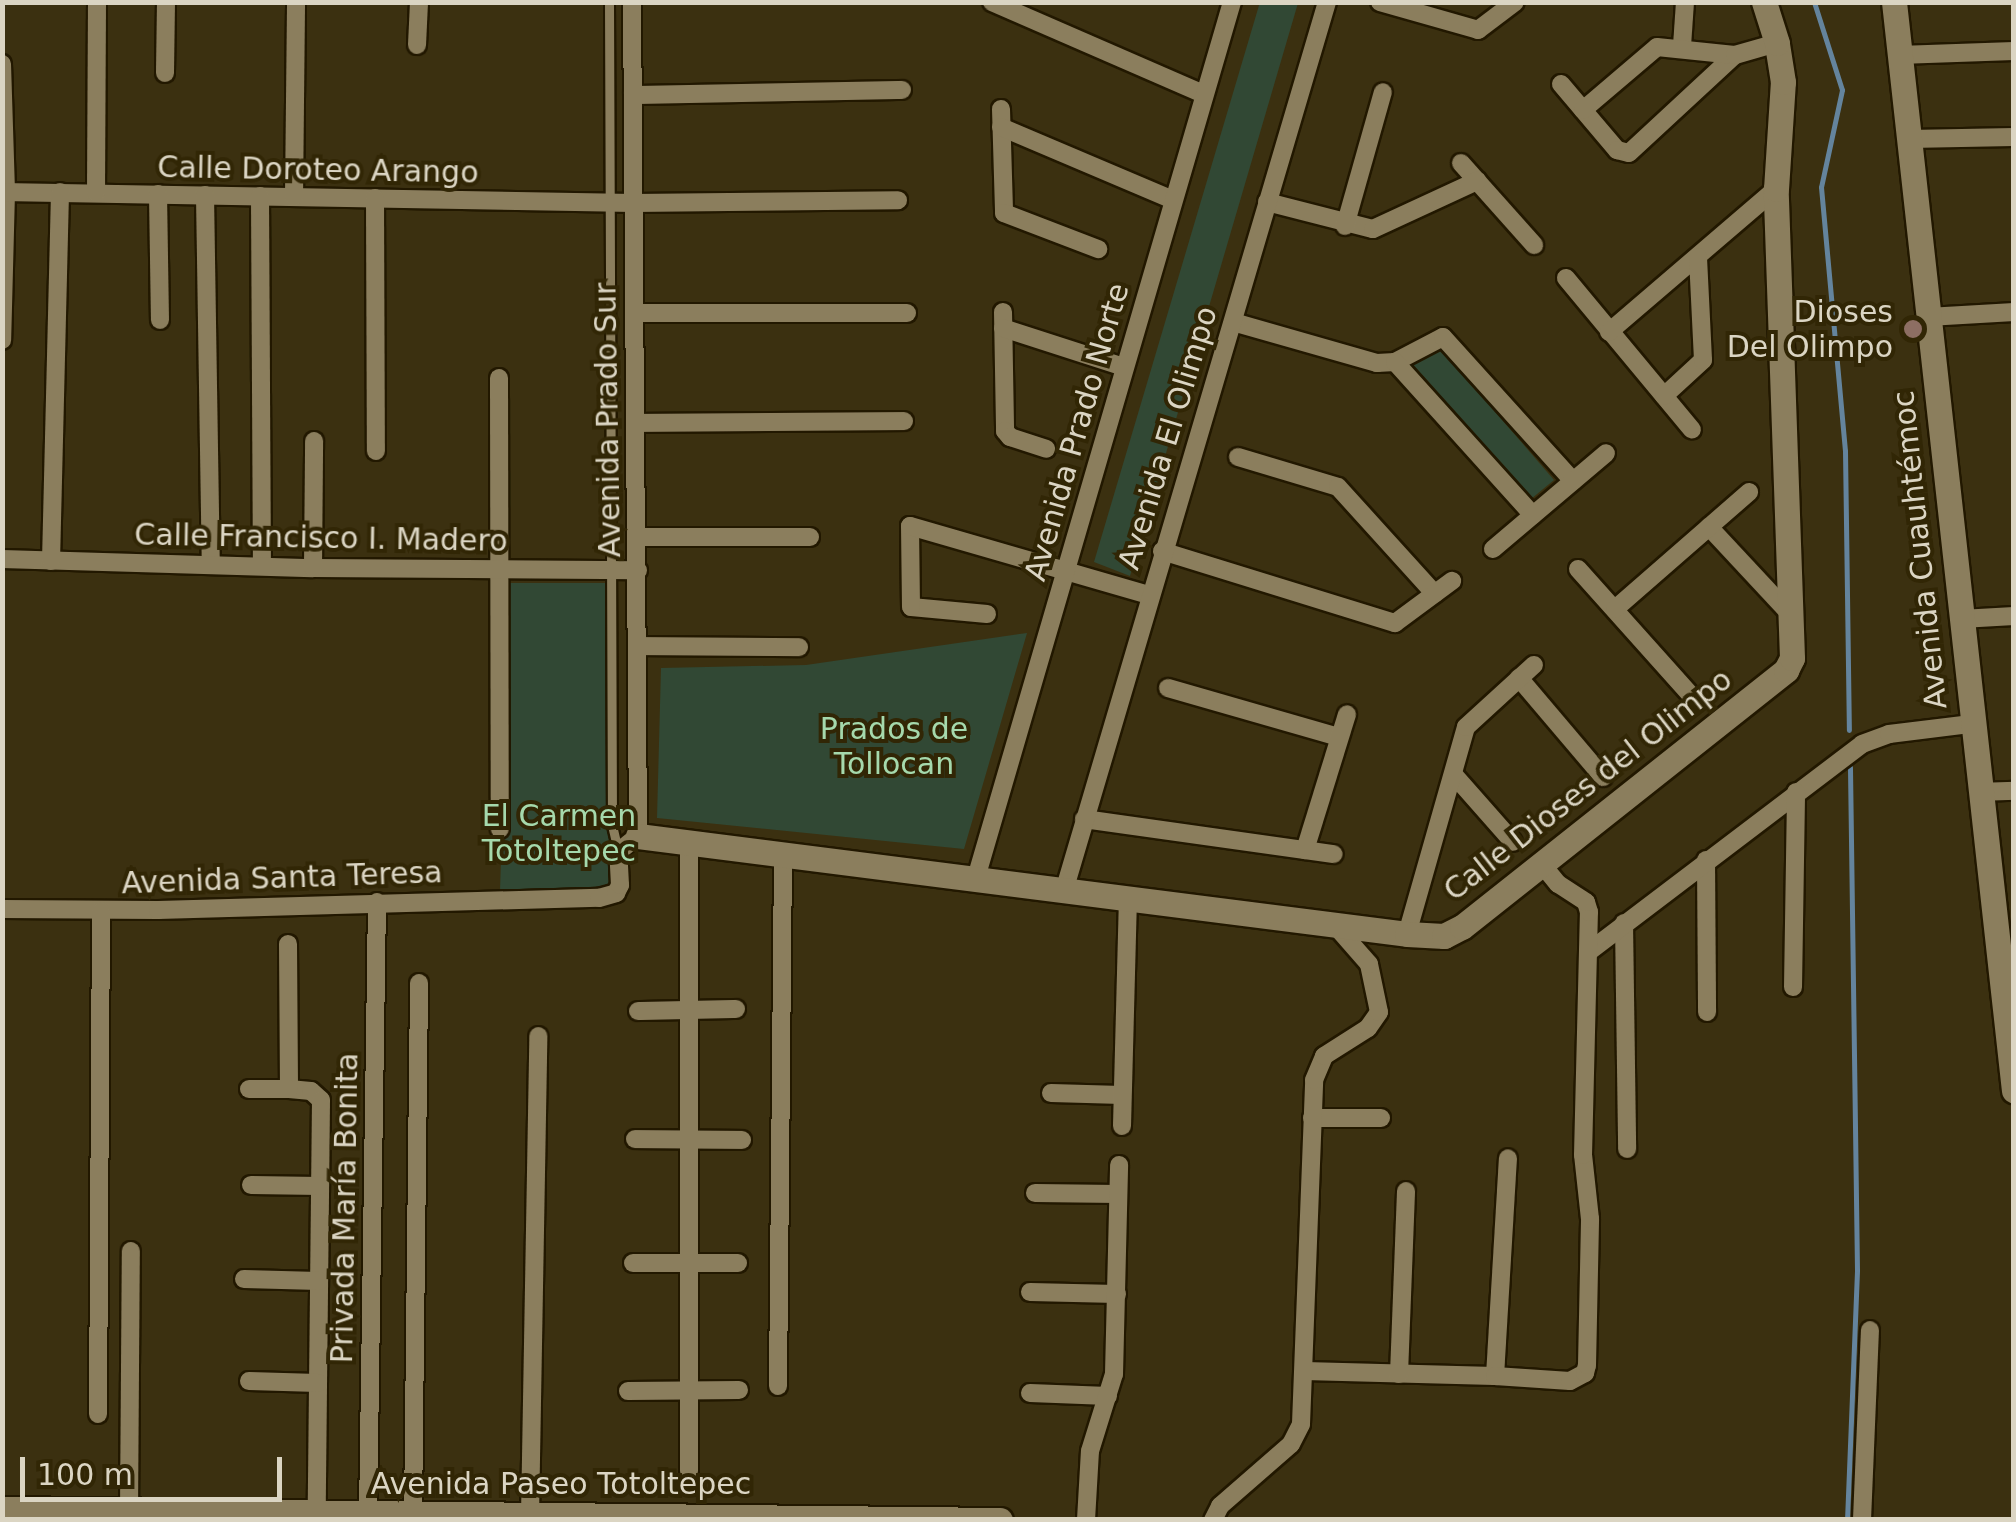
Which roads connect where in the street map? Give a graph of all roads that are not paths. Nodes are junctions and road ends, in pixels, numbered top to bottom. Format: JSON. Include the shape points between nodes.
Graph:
{"nodes":[{"id":1,"x":98,"y":2,"type":"edge"},
{"id":2,"x":166,"y":2,"type":"edge"},
{"id":3,"x":296,"y":2,"type":"edge"},
{"id":4,"x":419,"y":2,"type":"edge"},
{"id":5,"x":609,"y":2,"type":"edge"},
{"id":6,"x":632,"y":2,"type":"edge"},
{"id":7,"x":992,"y":2,"type":"edge"},
{"id":8,"x":1232,"y":2,"type":"edge"},
{"id":9,"x":1327,"y":2,"type":"edge"},
{"id":10,"x":1380,"y":2,"type":"edge"},
{"id":11,"x":1515,"y":2,"type":"edge"},
{"id":12,"x":1685,"y":2,"type":"edge"},
{"id":13,"x":1764,"y":2,"type":"edge"},
{"id":14,"x":1894,"y":2,"type":"edge"},
{"id":15,"x":1777,"y":43,"type":"junction"},
{"id":16,"x":418,"y":45,"type":"dead end"},
{"id":17,"x":1682,"y":46,"type":"junction"},
{"id":18,"x":2014,"y":52,"type":"edge"},
{"id":19,"x":1735,"y":54,"type":"junction"},
{"id":20,"x":1900,"y":55,"type":"junction"},
{"id":21,"x":2,"y":64,"type":"edge"},
{"id":22,"x":166,"y":74,"type":"dead end"},
{"id":23,"x":1560,"y":84,"type":"dead end"},
{"id":24,"x":902,"y":90,"type":"dead end"},
{"id":25,"x":1383,"y":92,"type":"dead end"},
{"id":26,"x":633,"y":94,"type":"junction"},
{"id":27,"x":1204,"y":94,"type":"junction"},
{"id":28,"x":1583,"y":110,"type":"junction"},
{"id":29,"x":2014,"y":137,"type":"edge"},
{"id":30,"x":1909,"y":139,"type":"junction"},
{"id":31,"x":1461,"y":162,"type":"dead end"},
{"id":32,"x":1477,"y":181,"type":"junction"},
{"id":33,"x":1776,"y":189,"type":"junction"},
{"id":34,"x":4,"y":192,"type":"edge"},
{"id":35,"x":60,"y":192,"type":"junction"},
{"id":36,"x":96,"y":193,"type":"junction"},
{"id":37,"x":158,"y":194,"type":"junction"},
{"id":38,"x":260,"y":196,"type":"junction"},
{"id":39,"x":294,"y":197,"type":"junction"},
{"id":40,"x":375,"y":198,"type":"junction"},
{"id":41,"x":205,"y":199,"type":"junction"},
{"id":42,"x":898,"y":200,"type":"dead end"},
{"id":43,"x":1173,"y":200,"type":"junction"},
{"id":44,"x":1267,"y":202,"type":"junction"},
{"id":45,"x":610,"y":203,"type":"junction"},
{"id":46,"x":633,"y":203,"type":"junction"},
{"id":47,"x":1346,"y":226,"type":"junction"},
{"id":48,"x":1534,"y":245,"type":"dead end"},
{"id":49,"x":1098,"y":249,"type":"dead end"},
{"id":50,"x":1698,"y":257,"type":"junction"},
{"id":51,"x":1566,"y":278,"type":"dead end"},
{"id":52,"x":2014,"y":312,"type":"edge"},
{"id":53,"x":634,"y":313,"type":"junction"},
{"id":54,"x":906,"y":313,"type":"dead end"},
{"id":55,"x":1928,"y":317,"type":"junction"},
{"id":56,"x":160,"y":320,"type":"dead end"},
{"id":57,"x":1232,"y":322,"type":"junction"},
{"id":58,"x":1609,"y":332,"type":"junction"},
{"id":59,"x":2,"y":340,"type":"edge"},
{"id":60,"x":1395,"y":362,"type":"junction"},
{"id":61,"x":1124,"y":367,"type":"junction"},
{"id":62,"x":499,"y":378,"type":"dead end"},
{"id":63,"x":1664,"y":396,"type":"junction"},
{"id":64,"x":904,"y":421,"type":"dead end"},
{"id":65,"x":636,"y":424,"type":"junction"},
{"id":66,"x":1692,"y":430,"type":"dead end"},
{"id":67,"x":314,"y":441,"type":"dead end"},
{"id":68,"x":1046,"y":449,"type":"dead end"},
{"id":69,"x":376,"y":451,"type":"dead end"},
{"id":70,"x":1606,"y":453,"type":"dead end"},
{"id":71,"x":1238,"y":457,"type":"dead end"},
{"id":72,"x":1574,"y":481,"type":"junction"},
{"id":73,"x":1748,"y":492,"type":"dead end"},
{"id":74,"x":1533,"y":515,"type":"junction"},
{"id":75,"x":1710,"y":527,"type":"junction"},
{"id":76,"x":638,"y":537,"type":"junction"},
{"id":77,"x":810,"y":537,"type":"dead end"},
{"id":78,"x":1493,"y":549,"type":"dead end"},
{"id":79,"x":1162,"y":551,"type":"junction"},
{"id":80,"x":2,"y":559,"type":"edge"},
{"id":81,"x":51,"y":561,"type":"junction"},
{"id":82,"x":210,"y":565,"type":"junction"},
{"id":83,"x":262,"y":566,"type":"junction"},
{"id":84,"x":312,"y":568,"type":"junction"},
{"id":85,"x":614,"y":569,"type":"junction"},
{"id":86,"x":1578,"y":569,"type":"dead end"},
{"id":87,"x":499,"y":570,"type":"junction"},
{"id":88,"x":638,"y":570,"type":"junction"},
{"id":89,"x":1065,"y":570,"type":"junction"},
{"id":90,"x":1452,"y":581,"type":"dead end"},
{"id":91,"x":1435,"y":594,"type":"junction"},
{"id":92,"x":1149,"y":595,"type":"junction"},
{"id":93,"x":1615,"y":609,"type":"junction"},
{"id":94,"x":987,"y":614,"type":"dead end"},
{"id":95,"x":1792,"y":616,"type":"junction"},
{"id":96,"x":2014,"y":616,"type":"edge"},
{"id":97,"x":1961,"y":620,"type":"junction"},
{"id":98,"x":639,"y":646,"type":"junction"},
{"id":99,"x":799,"y":647,"type":"dead end"},
{"id":100,"x":1534,"y":664,"type":"dead end"},
{"id":101,"x":1519,"y":678,"type":"junction"},
{"id":102,"x":1168,"y":688,"type":"dead end"},
{"id":103,"x":1689,"y":693,"type":"dead end"},
{"id":104,"x":1346,"y":714,"type":"dead end"},
{"id":105,"x":1971,"y":724,"type":"junction"},
{"id":106,"x":1339,"y":737,"type":"junction"},
{"id":107,"x":1454,"y":775,"type":"junction"},
{"id":108,"x":1603,"y":777,"type":"dead end"},
{"id":109,"x":2014,"y":791,"type":"edge"},
{"id":110,"x":1796,"y":792,"type":"junction"},
{"id":111,"x":1979,"y":792,"type":"junction"},
{"id":112,"x":1084,"y":819,"type":"junction"},
{"id":113,"x":500,"y":828,"type":"dead end"},
{"id":114,"x":1514,"y":842,"type":"dead end"},
{"id":115,"x":628,"y":844,"type":"junction"},
{"id":116,"x":689,"y":844,"type":"junction"},
{"id":117,"x":1305,"y":850,"type":"junction"},
{"id":118,"x":1334,"y":854,"type":"dead end"},
{"id":119,"x":783,"y":856,"type":"junction"},
{"id":120,"x":1706,"y":860,"type":"junction"},
{"id":121,"x":1542,"y":864,"type":"junction"},
{"id":122,"x":976,"y":878,"type":"junction"},
{"id":123,"x":1064,"y":891,"type":"junction"},
{"id":124,"x":1128,"y":898,"type":"junction"},
{"id":125,"x":377,"y":902,"type":"junction"},
{"id":126,"x":2,"y":909,"type":"edge"},
{"id":127,"x":101,"y":911,"type":"junction"},
{"id":128,"x":1333,"y":923,"type":"junction"},
{"id":129,"x":1624,"y":923,"type":"junction"},
{"id":130,"x":1407,"y":934,"type":"junction"},
{"id":131,"x":288,"y":944,"type":"dead end"},
{"id":132,"x":1591,"y":950,"type":"junction"},
{"id":133,"x":419,"y":983,"type":"dead end"},
{"id":134,"x":1793,"y":987,"type":"dead end"},
{"id":135,"x":736,"y":1009,"type":"dead end"},
{"id":136,"x":690,"y":1010,"type":"junction"},
{"id":137,"x":638,"y":1011,"type":"dead end"},
{"id":138,"x":1707,"y":1012,"type":"dead end"},
{"id":139,"x":538,"y":1036,"type":"dead end"},
{"id":140,"x":2013,"y":1075,"type":"edge"},
{"id":141,"x":249,"y":1088,"type":"dead end"},
{"id":142,"x":289,"y":1089,"type":"junction"},
{"id":143,"x":1051,"y":1093,"type":"dead end"},
{"id":144,"x":1122,"y":1095,"type":"junction"},
{"id":145,"x":1312,"y":1118,"type":"junction"},
{"id":146,"x":1381,"y":1118,"type":"dead end"},
{"id":147,"x":1122,"y":1126,"type":"dead end"},
{"id":148,"x":636,"y":1139,"type":"dead end"},
{"id":149,"x":690,"y":1139,"type":"junction"},
{"id":150,"x":742,"y":1140,"type":"dead end"},
{"id":151,"x":1628,"y":1149,"type":"dead end"},
{"id":152,"x":1508,"y":1158,"type":"dead end"},
{"id":153,"x":1119,"y":1165,"type":"dead end"},
{"id":154,"x":251,"y":1184,"type":"dead end"},
{"id":155,"x":320,"y":1186,"type":"junction"},
{"id":156,"x":1406,"y":1190,"type":"dead end"},
{"id":157,"x":1035,"y":1193,"type":"dead end"},
{"id":158,"x":1118,"y":1194,"type":"junction"},
{"id":159,"x":131,"y":1251,"type":"dead end"},
{"id":160,"x":633,"y":1263,"type":"dead end"},
{"id":161,"x":738,"y":1263,"type":"dead end"},
{"id":162,"x":690,"y":1264,"type":"junction"},
{"id":163,"x":244,"y":1279,"type":"dead end"},
{"id":164,"x":319,"y":1281,"type":"junction"},
{"id":165,"x":1030,"y":1292,"type":"dead end"},
{"id":166,"x":1117,"y":1294,"type":"junction"},
{"id":167,"x":1870,"y":1330,"type":"dead end"},
{"id":168,"x":1304,"y":1371,"type":"junction"},
{"id":169,"x":1495,"y":1372,"type":"junction"},
{"id":170,"x":1399,"y":1374,"type":"junction"},
{"id":171,"x":249,"y":1382,"type":"dead end"},
{"id":172,"x":318,"y":1383,"type":"junction"},
{"id":173,"x":778,"y":1386,"type":"dead end"},
{"id":174,"x":628,"y":1390,"type":"dead end"},
{"id":175,"x":739,"y":1390,"type":"dead end"},
{"id":176,"x":690,"y":1391,"type":"junction"},
{"id":177,"x":1030,"y":1393,"type":"dead end"},
{"id":178,"x":1108,"y":1396,"type":"junction"},
{"id":179,"x":98,"y":1414,"type":"dead end"},
{"id":180,"x":689,"y":1471,"type":"dead end"},
{"id":181,"x":2,"y":1509,"type":"edge"},
{"id":182,"x":129,"y":1512,"type":"junction"},
{"id":183,"x":31,"y":1515,"type":"edge"},
{"id":184,"x":368,"y":1515,"type":"junction"},
{"id":185,"x":413,"y":1515,"type":"junction"},
{"id":186,"x":156,"y":1516,"type":"edge"},
{"id":187,"x":324,"y":1516,"type":"edge"},
{"id":188,"x":530,"y":1516,"type":"junction"},
{"id":189,"x":567,"y":1518,"type":"edge"},
{"id":190,"x":947,"y":1519,"type":"edge"},
{"id":191,"x":1000,"y":1520,"type":"edge"},
{"id":192,"x":1086,"y":1520,"type":"edge"},
{"id":193,"x":1213,"y":1520,"type":"edge"},
{"id":194,"x":1862,"y":1520,"type":"edge"}],
"edges":[{"from":1,"to":36,"type":"street"},
{"from":2,"to":22,"type":"street"},
{"from":3,"to":39,"type":"street"},
{"from":4,"to":16,"type":"street"},
{"from":5,"to":45,"type":"lane"},
{"from":6,"to":26,"type":"street","name":"Avenida Prado Sur"},
{"from":7,"to":27,"type":"street"},
{"from":8,"to":27,"type":"street","name":"Avenida Prado Norte"},
{"from":9,"to":44,"type":"street","name":"Avenida El Olimpo"},
{"from":10,"to":11,"type":"street","via":[[1478,30]]},
{"from":12,"to":17,"type":"street"},
{"from":13,"to":15,"type":"main road","name":"Calle Dioses del Olimpo"},
{"from":14,"to":20,"type":"main road","name":"Avenida Cuauhtémoc"},
{"from":15,"to":19,"type":"street"},
{"from":15,"to":33,"type":"main road","name":"Calle Dioses del Olimpo","via":[[1782,82]]},
{"from":17,"to":19,"type":"street"},
{"from":17,"to":28,"type":"street","via":[[1658,48]]},
{"from":18,"to":20,"type":"street"},
{"from":19,"to":28,"type":"street","via":[[1629,153],[1617,150]]},
{"from":20,"to":30,"type":"main road","name":"Avenida Cuauhtémoc"},
{"from":21,"to":34,"type":"street"},
{"from":23,"to":28,"type":"street"},
{"from":24,"to":26,"type":"street"},
{"from":25,"to":47,"type":"street"},
{"from":26,"to":46,"type":"street","name":"Avenida Prado Sur"},
{"from":27,"to":43,"type":"street","name":"Avenida Prado Norte"},
{"from":29,"to":30,"type":"street"},
{"from":30,"to":55,"type":"main road","name":"Avenida Cuauhtémoc"},
{"from":31,"to":32,"type":"street"},
{"from":32,"to":47,"type":"street","via":[[1373,229]]},
{"from":32,"to":48,"type":"street"},
{"from":33,"to":50,"type":"street"},
{"from":33,"to":95,"type":"main road","name":"Calle Dioses del Olimpo"},
{"from":34,"to":35,"type":"street","name":"Calle Doroteo Arango"},
{"from":34,"to":59,"type":"street"},
{"from":35,"to":36,"type":"street","name":"Calle Doroteo Arango"},
{"from":35,"to":81,"type":"street"},
{"from":36,"to":37,"type":"street","name":"Calle Doroteo Arango"},
{"from":37,"to":41,"type":"street","name":"Calle Doroteo Arango"},
{"from":37,"to":56,"type":"street"},
{"from":38,"to":39,"type":"street","name":"Calle Doroteo Arango"},
{"from":38,"to":41,"type":"street","name":"Calle Doroteo Arango"},
{"from":38,"to":83,"type":"street"},
{"from":39,"to":40,"type":"street","name":"Calle Doroteo Arango"},
{"from":40,"to":45,"type":"street","name":"Calle Doroteo Arango"},
{"from":40,"to":69,"type":"street"},
{"from":41,"to":82,"type":"street"},
{"from":42,"to":46,"type":"street","name":"Calle Doroteo Arango"},
{"from":43,"to":49,"type":"street","via":[[1001,118],[1004,213]]},
{"from":43,"to":61,"type":"street","name":"Avenida Prado Norte"},
{"from":44,"to":47,"type":"street"},
{"from":44,"to":57,"type":"street","name":"Avenida El Olimpo"},
{"from":45,"to":46,"type":"street","name":"Calle Doroteo Arango"},
{"from":45,"to":85,"type":"lane"},
{"from":46,"to":53,"type":"street","name":"Avenida Prado Sur"},
{"from":50,"to":58,"type":"street"},
{"from":50,"to":63,"type":"street","via":[[1703,360]]},
{"from":51,"to":58,"type":"street"},
{"from":52,"to":55,"type":"street"},
{"from":53,"to":54,"type":"street"},
{"from":53,"to":65,"type":"street","name":"Avenida Prado Sur"},
{"from":55,"to":97,"type":"main road","name":"Avenida Cuauhtémoc"},
{"from":57,"to":60,"type":"street","via":[[1367,362]]},
{"from":57,"to":79,"type":"street","name":"Avenida El Olimpo"},
{"from":58,"to":63,"type":"street"},
{"from":60,"to":72,"type":"street","via":[[1438,338],[1449,340]]},
{"from":60,"to":74,"type":"street"},
{"from":61,"to":68,"type":"street","via":[[1003,320],[1005,431]]},
{"from":61,"to":89,"type":"street","name":"Avenida Prado Norte"},
{"from":62,"to":87,"type":"street"},
{"from":63,"to":66,"type":"street"},
{"from":64,"to":65,"type":"street"},
{"from":65,"to":76,"type":"street","name":"Avenida Prado Sur"},
{"from":67,"to":84,"type":"street"},
{"from":70,"to":72,"type":"street"},
{"from":71,"to":91,"type":"street","via":[[1338,487]]},
{"from":72,"to":74,"type":"street"},
{"from":73,"to":75,"type":"street"},
{"from":74,"to":78,"type":"street"},
{"from":75,"to":93,"type":"street"},
{"from":75,"to":95,"type":"street"},
{"from":76,"to":77,"type":"street"},
{"from":76,"to":88,"type":"street","name":"Avenida Prado Sur"},
{"from":79,"to":91,"type":"street","via":[[1395,624]]},
{"from":79,"to":92,"type":"street","name":"Avenida El Olimpo"},
{"from":80,"to":81,"type":"street","name":"Calle Francisco I. Madero"},
{"from":81,"to":82,"type":"street","name":"Calle Francisco I. Madero"},
{"from":82,"to":83,"type":"street","name":"Calle Francisco I. Madero"},
{"from":83,"to":84,"type":"street","name":"Calle Francisco I. Madero"},
{"from":84,"to":87,"type":"street","name":"Calle Francisco I. Madero"},
{"from":85,"to":87,"type":"street","name":"Calle Francisco I. Madero"},
{"from":85,"to":88,"type":"street","name":"Calle Francisco I. Madero"},
{"from":85,"to":115,"type":"lane","via":[[612,826]]},
{"from":86,"to":93,"type":"street"},
{"from":87,"to":113,"type":"street"},
{"from":88,"to":98,"type":"street","name":"Avenida Prado Sur"},
{"from":89,"to":92,"type":"street"},
{"from":89,"to":94,"type":"street","via":[[910,526],[911,607]]},
{"from":89,"to":122,"type":"street","name":"Avenida Prado Norte"},
{"from":90,"to":91,"type":"street"},
{"from":92,"to":112,"type":"street","name":"Avenida El Olimpo"},
{"from":93,"to":103,"type":"street"},
{"from":95,"to":121,"type":"main road","name":"Calle Dioses del Olimpo","via":[[1794,650],[1786,670]]},
{"from":96,"to":97,"type":"street"},
{"from":97,"to":105,"type":"main road","name":"Avenida Cuauhtémoc"},
{"from":98,"to":99,"type":"street"},
{"from":98,"to":115,"type":"street","name":"Avenida Prado Sur"},
{"from":100,"to":101,"type":"street"},
{"from":101,"to":107,"type":"street","via":[[1466,727]]},
{"from":101,"to":108,"type":"street"},
{"from":102,"to":106,"type":"street"},
{"from":104,"to":106,"type":"street"},
{"from":105,"to":110,"type":"street","via":[[1874,738]]},
{"from":105,"to":111,"type":"main road","name":"Avenida Cuauhtémoc"},
{"from":106,"to":117,"type":"street"},
{"from":107,"to":114,"type":"street"},
{"from":107,"to":130,"type":"street"},
{"from":109,"to":111,"type":"street"},
{"from":110,"to":120,"type":"street"},
{"from":110,"to":134,"type":"street"},
{"from":111,"to":140,"type":"main road","name":"Avenida Cuauhtémoc"},
{"from":112,"to":117,"type":"street"},
{"from":112,"to":123,"type":"street","name":"Avenida El Olimpo"},
{"from":115,"to":116,"type":"main road","name":"Calle Dioses del Olimpo"},
{"from":115,"to":125,"type":"street","name":"Avenida Santa Teresa","via":[[620,885],[609,896]]},
{"from":116,"to":119,"type":"main road","name":"Calle Dioses del Olimpo"},
{"from":116,"to":136,"type":"street"},
{"from":117,"to":118,"type":"street"},
{"from":119,"to":122,"type":"main road","name":"Calle Dioses del Olimpo"},
{"from":119,"to":173,"type":"street"},
{"from":120,"to":129,"type":"street"},
{"from":120,"to":138,"type":"street"},
{"from":121,"to":130,"type":"main road","name":"Calle Dioses del Olimpo","via":[[1454,932]]},
{"from":121,"to":132,"type":"street","via":[[1586,902]]},
{"from":122,"to":123,"type":"main road","name":"Calle Dioses del Olimpo"},
{"from":123,"to":124,"type":"main road","name":"Calle Dioses del Olimpo"},
{"from":124,"to":128,"type":"main road","name":"Calle Dioses del Olimpo"},
{"from":124,"to":144,"type":"street"},
{"from":125,"to":127,"type":"street","name":"Avenida Santa Teresa"},
{"from":125,"to":184,"type":"street","name":"Privada María Bonita"},
{"from":126,"to":127,"type":"street","name":"Avenida Santa Teresa"},
{"from":127,"to":179,"type":"street"},
{"from":128,"to":130,"type":"main road","name":"Calle Dioses del Olimpo"},
{"from":128,"to":145,"type":"street","via":[[1369,964],[1379,1012],[1368,1028],[1324,1056],[1314,1080]]},
{"from":129,"to":132,"type":"street"},
{"from":129,"to":151,"type":"street"},
{"from":131,"to":142,"type":"street"},
{"from":132,"to":169,"type":"street","via":[[1583,1156],[1590,1219],[1587,1365],[1570,1381]]},
{"from":133,"to":185,"type":"street"},
{"from":135,"to":136,"type":"street"},
{"from":136,"to":137,"type":"street"},
{"from":136,"to":149,"type":"street"},
{"from":139,"to":188,"type":"street"},
{"from":141,"to":142,"type":"street"},
{"from":142,"to":155,"type":"street","via":[[311,1090],[321,1100]]},
{"from":143,"to":144,"type":"street"},
{"from":144,"to":147,"type":"street"},
{"from":145,"to":146,"type":"street"},
{"from":145,"to":168,"type":"street"},
{"from":148,"to":149,"type":"street"},
{"from":149,"to":150,"type":"street"},
{"from":149,"to":162,"type":"street"},
{"from":152,"to":169,"type":"street"},
{"from":153,"to":158,"type":"street"},
{"from":154,"to":155,"type":"street"},
{"from":155,"to":164,"type":"street"},
{"from":156,"to":170,"type":"street"},
{"from":157,"to":158,"type":"street"},
{"from":158,"to":166,"type":"street"},
{"from":159,"to":182,"type":"street"},
{"from":160,"to":162,"type":"street"},
{"from":161,"to":162,"type":"street"},
{"from":162,"to":176,"type":"street"},
{"from":163,"to":164,"type":"street"},
{"from":164,"to":172,"type":"street"},
{"from":165,"to":166,"type":"street"},
{"from":166,"to":178,"type":"street"},
{"from":167,"to":194,"type":"street"},
{"from":168,"to":170,"type":"street"},
{"from":168,"to":193,"type":"street","via":[[1298,1435]]},
{"from":169,"to":170,"type":"street"},
{"from":171,"to":172,"type":"street"},
{"from":172,"to":187,"type":"street"},
{"from":174,"to":176,"type":"street"},
{"from":175,"to":176,"type":"street"},
{"from":176,"to":180,"type":"street"},
{"from":177,"to":178,"type":"street"},
{"from":178,"to":192,"type":"street","via":[[1090,1451]]},
{"from":181,"to":183,"type":"main road","name":"Avenida Paseo Totoltepec"},
{"from":182,"to":183,"type":"main road","name":"Avenida Paseo Totoltepec"},
{"from":182,"to":186,"type":"main road","name":"Avenida Paseo Totoltepec"},
{"from":184,"to":185,"type":"main road","name":"Avenida Paseo Totoltepec"},
{"from":184,"to":187,"type":"main road","name":"Avenida Paseo Totoltepec"},
{"from":185,"to":188,"type":"main road","name":"Avenida Paseo Totoltepec"},
{"from":186,"to":187,"type":"main road","name":"Avenida Paseo Totoltepec"},
{"from":188,"to":189,"type":"main road","name":"Avenida Paseo Totoltepec"},
{"from":189,"to":190,"type":"main road","name":"Avenida Paseo Totoltepec"},
{"from":190,"to":191,"type":"main road","name":"Avenida Paseo Totoltepec"}]}
